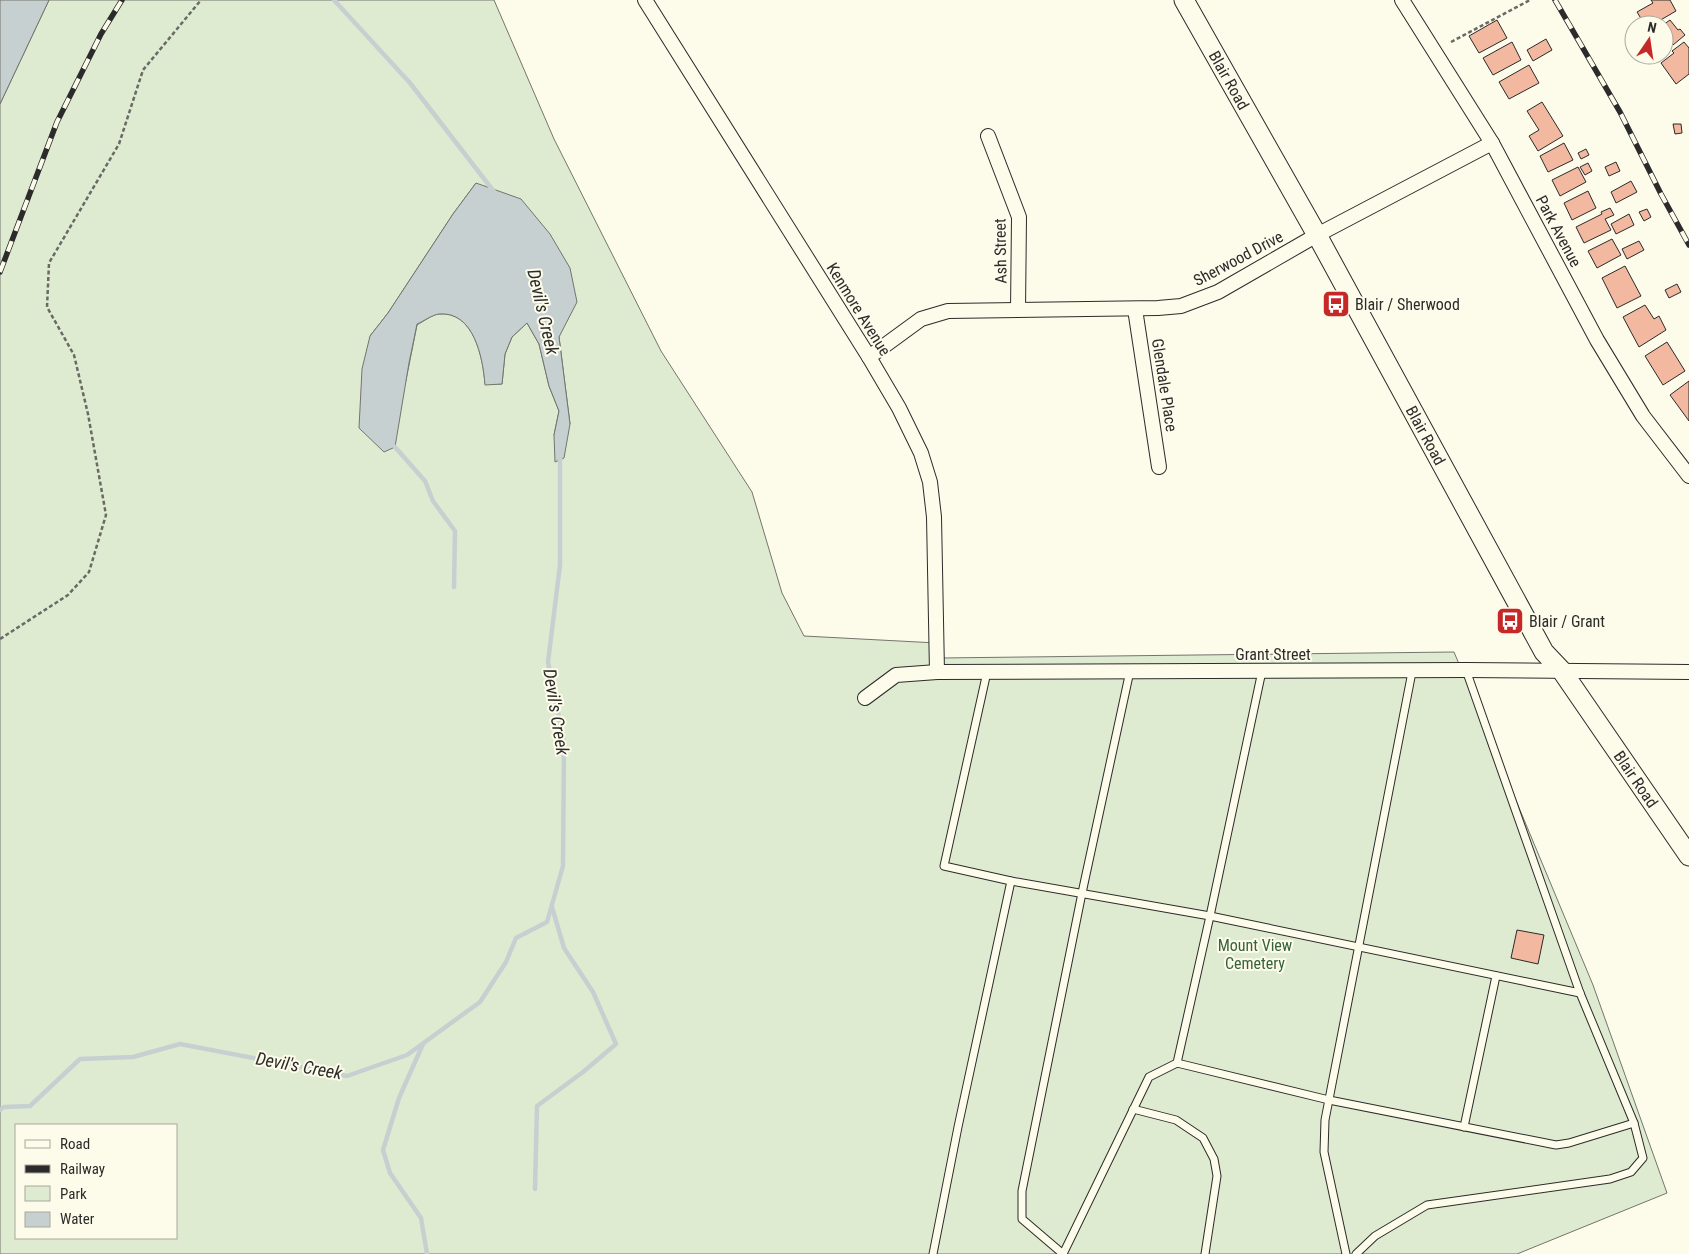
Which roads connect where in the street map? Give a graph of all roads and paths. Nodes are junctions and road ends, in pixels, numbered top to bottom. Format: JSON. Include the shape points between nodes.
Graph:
{"nodes":[{"id":1,"x":201,"y":0,"type":"edge"},
{"id":2,"x":645,"y":0,"type":"edge"},
{"id":3,"x":1184,"y":0,"type":"edge"},
{"id":4,"x":1402,"y":0,"type":"edge"},
{"id":5,"x":1530,"y":0,"type":"edge"},
{"id":6,"x":1451,"y":42,"type":"dead end"},
{"id":7,"x":988,"y":136,"type":"dead end"},
{"id":8,"x":1492,"y":143,"type":"junction"},
{"id":9,"x":1317,"y":235,"type":"junction"},
{"id":10,"x":1135,"y":309,"type":"junction"},
{"id":11,"x":1018,"y":310,"type":"junction"},
{"id":12,"x":868,"y":357,"type":"junction"},
{"id":13,"x":1159,"y":467,"type":"dead end"},
{"id":14,"x":1689,"y":476,"type":"edge"},
{"id":15,"x":0,"y":639,"type":"edge"},
{"id":16,"x":1466,"y":670,"type":"junction"},
{"id":17,"x":987,"y":671,"type":"junction"},
{"id":18,"x":1130,"y":671,"type":"junction"},
{"id":19,"x":1262,"y":671,"type":"junction"},
{"id":20,"x":1562,"y":671,"type":"junction"},
{"id":21,"x":937,"y":672,"type":"junction"},
{"id":22,"x":1412,"y":672,"type":"junction"},
{"id":23,"x":1689,"y":672,"type":"edge"},
{"id":24,"x":865,"y":698,"type":"dead end"},
{"id":25,"x":1689,"y":856,"type":"edge"},
{"id":26,"x":1011,"y":881,"type":"junction"},
{"id":27,"x":1082,"y":893,"type":"junction"},
{"id":28,"x":1210,"y":916,"type":"junction"},
{"id":29,"x":1359,"y":947,"type":"junction"},
{"id":30,"x":1496,"y":976,"type":"junction"},
{"id":31,"x":1580,"y":992,"type":"junction"},
{"id":32,"x":1177,"y":1063,"type":"junction"},
{"id":33,"x":1329,"y":1100,"type":"junction"},
{"id":34,"x":1133,"y":1109,"type":"junction"},
{"id":35,"x":1634,"y":1123,"type":"junction"},
{"id":36,"x":1464,"y":1127,"type":"junction"},
{"id":37,"x":933,"y":1254,"type":"edge"},
{"id":38,"x":1063,"y":1254,"type":"edge"},
{"id":39,"x":1205,"y":1254,"type":"edge"},
{"id":40,"x":1346,"y":1254,"type":"edge"},
{"id":41,"x":1356,"y":1254,"type":"edge"}],
"edges":[{"from":1,"to":15,"type":"path","via":[[143,70],[119,144],[49,263],[47,307],[74,355],[106,515],[89,572],[68,595]]},
{"from":2,"to":12,"type":"street","name":"Kenmore Avenue"},
{"from":3,"to":9,"type":"street","name":"Blair Road"},
{"from":4,"to":8,"type":"street","name":"Park Avenue"},
{"from":5,"to":6,"type":"path"},
{"from":7,"to":11,"type":"street","name":"Ash Street","via":[[1019,217]]},
{"from":8,"to":9,"type":"street","name":"Sherwood Drive"},
{"from":8,"to":14,"type":"street","name":"Park Avenue","via":[[1597,340],[1643,416]]},
{"from":9,"to":10,"type":"street","name":"Sherwood Drive","via":[[1218,292],[1181,306]]},
{"from":9,"to":20,"type":"street","name":"Blair Road","via":[[1544,652]]},
{"from":10,"to":11,"type":"street","name":"Sherwood Drive"},
{"from":10,"to":13,"type":"street","name":"Glendale Place"},
{"from":11,"to":12,"type":"street","name":"Sherwood Drive","via":[[948,311],[921,319]]},
{"from":12,"to":21,"type":"street","name":"Kenmore Avenue","via":[[899,408],[930,482],[934,517]]},
{"from":16,"to":20,"type":"street","name":"Grant Street"},
{"from":16,"to":22,"type":"street","name":"Grant Street"},
{"from":16,"to":31,"type":"lane"},
{"from":17,"to":18,"type":"street","name":"Grant Street"},
{"from":17,"to":21,"type":"street","name":"Grant Street"},
{"from":17,"to":26,"type":"lane","via":[[944,866]]},
{"from":18,"to":19,"type":"street","name":"Grant Street"},
{"from":18,"to":27,"type":"lane"},
{"from":19,"to":22,"type":"street","name":"Grant Street"},
{"from":19,"to":28,"type":"lane"},
{"from":20,"to":23,"type":"street","name":"Grant Street"},
{"from":20,"to":25,"type":"street","name":"Blair Road"},
{"from":21,"to":24,"type":"street","name":"Grant Street","via":[[896,675]]},
{"from":22,"to":29,"type":"lane"},
{"from":26,"to":27,"type":"lane"},
{"from":26,"to":37,"type":"lane"},
{"from":27,"to":28,"type":"lane"},
{"from":27,"to":38,"type":"lane","via":[[1022,1191],[1022,1219]]},
{"from":28,"to":29,"type":"lane"},
{"from":28,"to":32,"type":"lane"},
{"from":29,"to":30,"type":"lane"},
{"from":29,"to":33,"type":"lane"},
{"from":30,"to":31,"type":"lane"},
{"from":30,"to":36,"type":"lane"},
{"from":31,"to":35,"type":"lane"},
{"from":32,"to":33,"type":"lane"},
{"from":32,"to":34,"type":"lane","via":[[1150,1076]]},
{"from":33,"to":36,"type":"lane"},
{"from":33,"to":40,"type":"lane","via":[[1324,1152]]},
{"from":34,"to":38,"type":"lane"},
{"from":34,"to":39,"type":"lane","via":[[1176,1120],[1203,1138],[1214,1159],[1217,1176]]},
{"from":35,"to":36,"type":"lane","via":[[1556,1145]]},
{"from":35,"to":41,"type":"lane","via":[[1643,1158],[1631,1172],[1610,1179],[1428,1205],[1375,1236]]}]}
